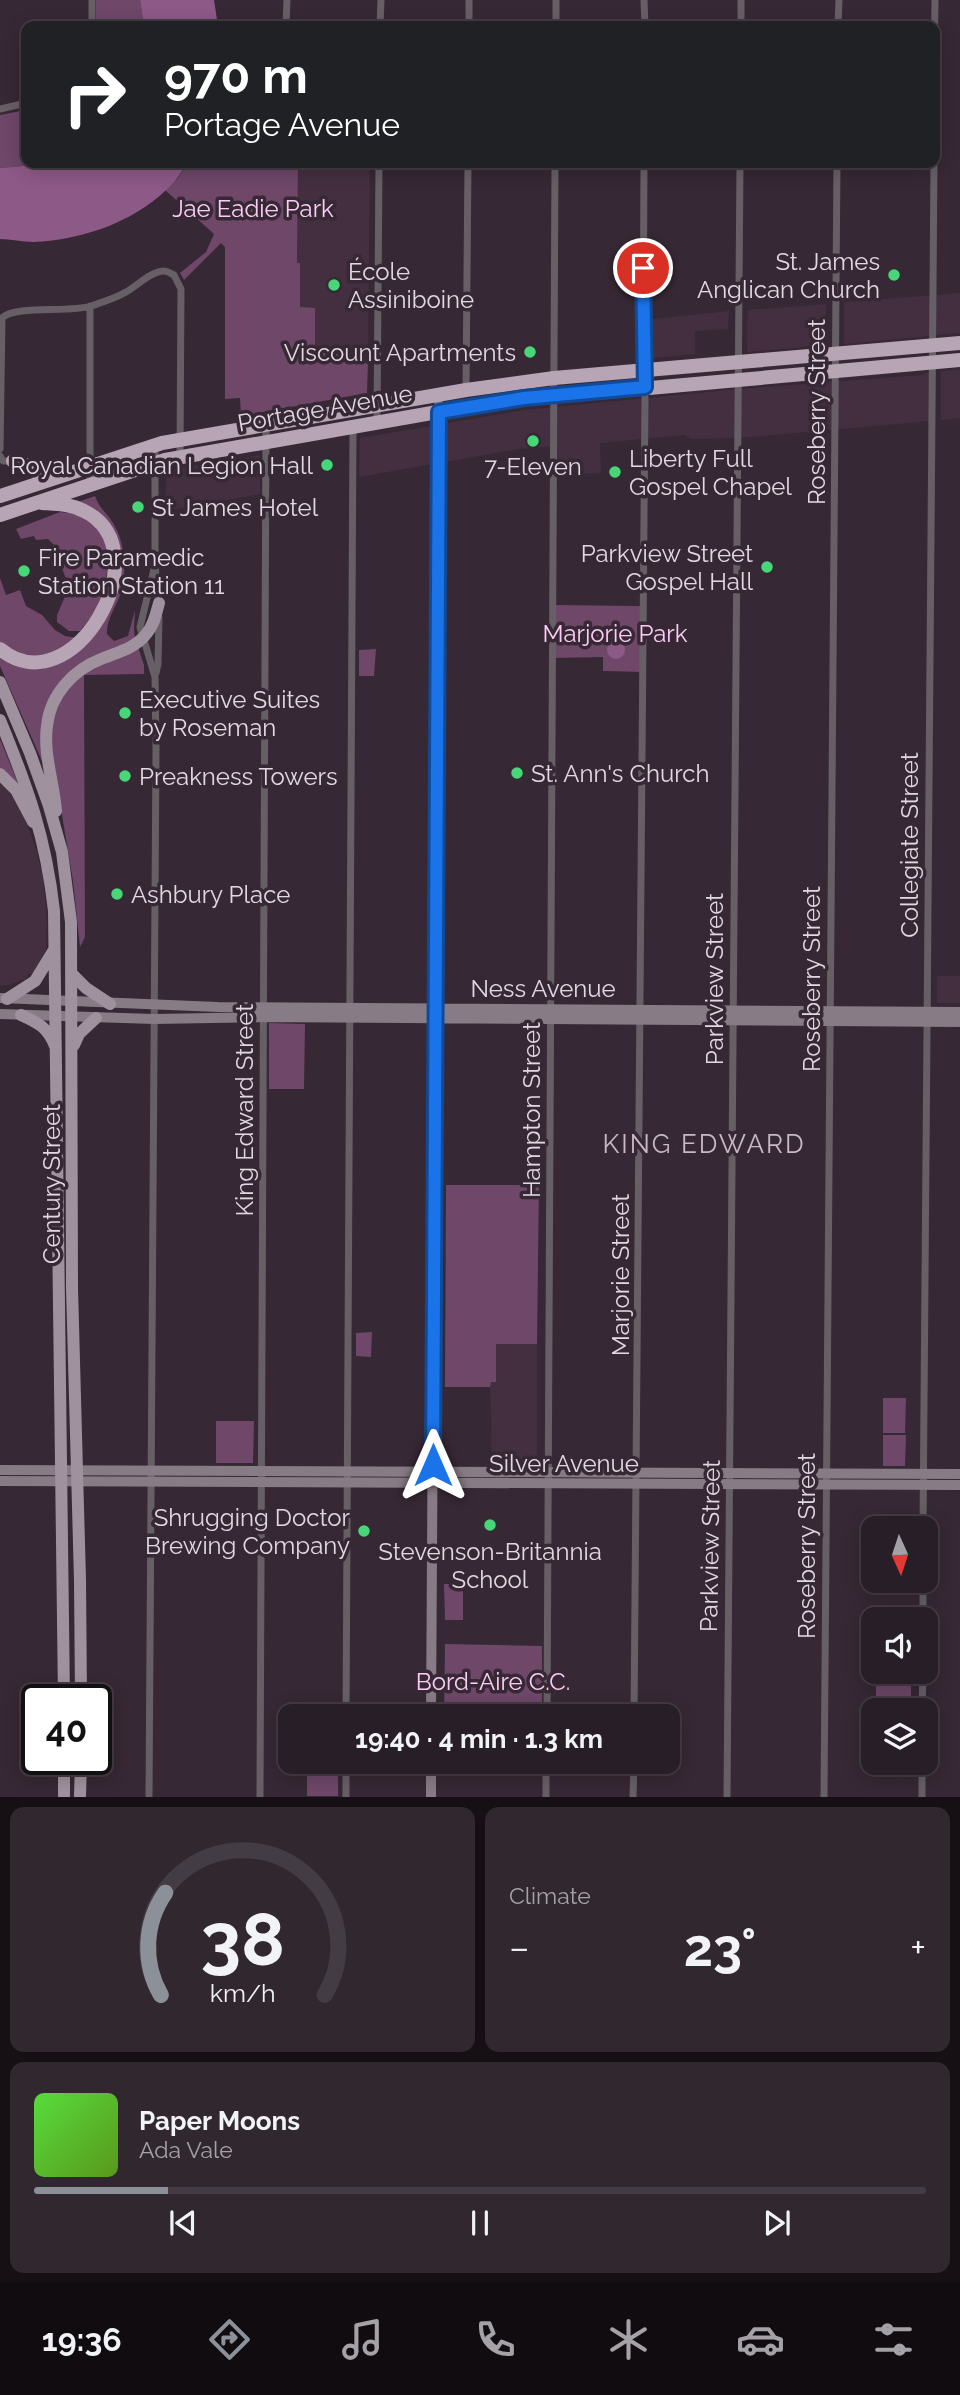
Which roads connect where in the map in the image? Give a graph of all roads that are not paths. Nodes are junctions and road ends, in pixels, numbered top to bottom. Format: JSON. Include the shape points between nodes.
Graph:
{"nodes":[{"id":1,"x":92,"y":0,"type":"edge"},
{"id":2,"x":286,"y":0,"type":"edge"},
{"id":3,"x":381,"y":0,"type":"edge"},
{"id":4,"x":469,"y":0,"type":"edge"},
{"id":5,"x":556,"y":0,"type":"edge"},
{"id":6,"x":645,"y":0,"type":"edge"},
{"id":7,"x":741,"y":0,"type":"edge"},
{"id":8,"x":839,"y":0,"type":"edge"},
{"id":9,"x":935,"y":0,"type":"edge"},
{"id":10,"x":92,"y":21,"type":"edge"},
{"id":11,"x":286,"y":21,"type":"edge"},
{"id":12,"x":380,"y":21,"type":"edge"},
{"id":13,"x":469,"y":21,"type":"edge"},
{"id":14,"x":556,"y":21,"type":"edge"},
{"id":15,"x":645,"y":21,"type":"edge"},
{"id":16,"x":741,"y":21,"type":"edge"},
{"id":17,"x":838,"y":21,"type":"edge"},
{"id":18,"x":935,"y":21,"type":"edge"},
{"id":19,"x":21,"y":104,"type":"edge"},
{"id":20,"x":0,"y":109,"type":"edge"},
{"id":21,"x":379,"y":168,"type":"edge"},
{"id":22,"x":468,"y":168,"type":"edge"},
{"id":23,"x":555,"y":168,"type":"edge"},
{"id":24,"x":644,"y":168,"type":"edge"},
{"id":25,"x":740,"y":168,"type":"edge"},
{"id":26,"x":837,"y":168,"type":"edge"},
{"id":27,"x":934,"y":168,"type":"edge"},
{"id":28,"x":90,"y":306,"type":"junction"},
{"id":29,"x":960,"y":343,"type":"edge"},
{"id":30,"x":933,"y":346,"type":"junction"},
{"id":31,"x":835,"y":354,"type":"junction"},
{"id":32,"x":960,"y":360,"type":"edge"},
{"id":33,"x":738,"y":362,"type":"junction"},
{"id":34,"x":931,"y":363,"type":"junction"},
{"id":35,"x":643,"y":371,"type":"junction"},
{"id":36,"x":835,"y":371,"type":"junction"},
{"id":37,"x":554,"y":378,"type":"junction"},
{"id":38,"x":738,"y":379,"type":"junction"},
{"id":39,"x":645,"y":387,"type":"junction"},
{"id":40,"x":466,"y":390,"type":"junction"},
{"id":41,"x":439,"y":395,"type":"junction"},
{"id":42,"x":554,"y":395,"type":"junction"},
{"id":43,"x":377,"y":405,"type":"junction"},
{"id":44,"x":439,"y":412,"type":"junction"},
{"id":45,"x":377,"y":422,"type":"junction"},
{"id":46,"x":266,"y":425,"type":"junction"},
{"id":47,"x":353,"y":426,"type":"junction"},
{"id":48,"x":179,"y":439,"type":"junction"},
{"id":49,"x":266,"y":441,"type":"junction"},
{"id":50,"x":155,"y":444,"type":"junction"},
{"id":51,"x":0,"y":449,"type":"edge"},
{"id":52,"x":180,"y":456,"type":"junction"},
{"id":53,"x":6,"y":458,"type":"edge"},
{"id":54,"x":155,"y":462,"type":"junction"},
{"id":55,"x":90,"y":466,"type":"junction"},
{"id":56,"x":46,"y":481,"type":"junction"},
{"id":57,"x":90,"y":484,"type":"junction"},
{"id":58,"x":18,"y":490,"type":"junction"},
{"id":59,"x":0,"y":496,"type":"edge"},
{"id":60,"x":37,"y":503,"type":"junction"},
{"id":61,"x":0,"y":515,"type":"edge"},
{"id":62,"x":155,"y":565,"type":"junction"},
{"id":63,"x":159,"y":603,"type":"junction"},
{"id":64,"x":142,"y":639,"type":"junction"},
{"id":65,"x":0,"y":649,"type":"edge"},
{"id":66,"x":155,"y":677,"type":"junction"},
{"id":67,"x":0,"y":682,"type":"edge"},
{"id":68,"x":0,"y":720,"type":"edge"},
{"id":69,"x":0,"y":774,"type":"edge"},
{"id":70,"x":58,"y":836,"type":"junction"},
{"id":71,"x":43,"y":841,"type":"junction"},
{"id":72,"x":56,"y":947,"type":"junction"},
{"id":73,"x":73,"y":975,"type":"junction"},
{"id":74,"x":3,"y":999,"type":"edge"},
{"id":75,"x":57,"y":1002,"type":"junction"},
{"id":76,"x":73,"y":1002,"type":"junction"},
{"id":77,"x":110,"y":1004,"type":"junction"},
{"id":78,"x":155,"y":1005,"type":"junction"},
{"id":79,"x":264,"y":1012,"type":"junction"},
{"id":80,"x":960,"y":1012,"type":"edge"},
{"id":81,"x":350,"y":1013,"type":"junction"},
{"id":82,"x":0,"y":1014,"type":"edge"},
{"id":83,"x":436,"y":1014,"type":"junction"},
{"id":84,"x":551,"y":1014,"type":"junction"},
{"id":85,"x":641,"y":1015,"type":"junction"},
{"id":86,"x":733,"y":1015,"type":"junction"},
{"id":87,"x":21,"y":1016,"type":"junction"},
{"id":88,"x":830,"y":1016,"type":"junction"},
{"id":89,"x":57,"y":1017,"type":"junction"},
{"id":90,"x":73,"y":1017,"type":"junction"},
{"id":91,"x":928,"y":1017,"type":"junction"},
{"id":92,"x":96,"y":1018,"type":"junction"},
{"id":93,"x":154,"y":1019,"type":"junction"},
{"id":94,"x":960,"y":1022,"type":"edge"},
{"id":95,"x":73,"y":1048,"type":"junction"},
{"id":96,"x":57,"y":1052,"type":"junction"},
{"id":97,"x":0,"y":1470,"type":"edge"},
{"id":98,"x":151,"y":1471,"type":"junction"},
{"id":99,"x":960,"y":1474,"type":"edge"},
{"id":100,"x":61,"y":1476,"type":"junction"},
{"id":101,"x":77,"y":1476,"type":"junction"},
{"id":102,"x":261,"y":1477,"type":"junction"},
{"id":103,"x":348,"y":1478,"type":"junction"},
{"id":104,"x":433,"y":1478,"type":"junction"},
{"id":105,"x":548,"y":1478,"type":"junction"},
{"id":106,"x":638,"y":1478,"type":"junction"},
{"id":107,"x":729,"y":1479,"type":"junction"},
{"id":108,"x":826,"y":1479,"type":"junction"},
{"id":109,"x":924,"y":1479,"type":"junction"},
{"id":110,"x":0,"y":1481,"type":"edge"},
{"id":111,"x":151,"y":1483,"type":"junction"},
{"id":112,"x":960,"y":1485,"type":"edge"},
{"id":113,"x":923,"y":1516,"type":"edge"},
{"id":114,"x":64,"y":1684,"type":"edge"},
{"id":115,"x":81,"y":1684,"type":"edge"},
{"id":116,"x":346,"y":1704,"type":"edge"},
{"id":117,"x":431,"y":1704,"type":"edge"},
{"id":118,"x":547,"y":1704,"type":"edge"},
{"id":119,"x":634,"y":1704,"type":"edge"},
{"id":120,"x":346,"y":1774,"type":"edge"},
{"id":121,"x":431,"y":1774,"type":"edge"},
{"id":122,"x":547,"y":1774,"type":"edge"},
{"id":123,"x":634,"y":1774,"type":"edge"},
{"id":124,"x":64,"y":1775,"type":"edge"},
{"id":125,"x":80,"y":1775,"type":"edge"},
{"id":126,"x":922,"y":1775,"type":"edge"},
{"id":127,"x":64,"y":1797,"type":"edge"},
{"id":128,"x":80,"y":1797,"type":"edge"},
{"id":129,"x":149,"y":1797,"type":"edge"},
{"id":130,"x":260,"y":1797,"type":"edge"},
{"id":131,"x":346,"y":1797,"type":"edge"},
{"id":132,"x":431,"y":1797,"type":"edge"},
{"id":133,"x":546,"y":1797,"type":"edge"},
{"id":134,"x":633,"y":1797,"type":"edge"},
{"id":135,"x":727,"y":1797,"type":"edge"},
{"id":136,"x":824,"y":1797,"type":"edge"},
{"id":137,"x":922,"y":1797,"type":"edge"}],
"edges":[{"from":1,"to":10,"type":"street"},
{"from":2,"to":11,"type":"street"},
{"from":3,"to":12,"type":"street"},
{"from":4,"to":13,"type":"street"},
{"from":5,"to":14,"type":"street"},
{"from":6,"to":15,"type":"street"},
{"from":7,"to":16,"type":"street"},
{"from":8,"to":17,"type":"street"},
{"from":9,"to":18,"type":"street"},
{"from":19,"to":20,"type":"street"},
{"from":21,"to":43,"type":"street"},
{"from":22,"to":40,"type":"street"},
{"from":23,"to":37,"type":"street","name":"Hampton Street"},
{"from":24,"to":35,"type":"street","name":"Marjorie Street"},
{"from":25,"to":33,"type":"street","name":"Parkview Street"},
{"from":26,"to":31,"type":"street","name":"Roseberry Street"},
{"from":27,"to":30,"type":"street","name":"Collegiate Street"},
{"from":28,"to":48,"type":"street","via":[[125,293],[160,272],[170,272],[178,279]]},
{"from":28,"to":51,"type":"street","via":[[15,311],[2,318]]},
{"from":28,"to":55,"type":"street"},
{"from":29,"to":30,"type":"highway","name":"Portage Avenue"},
{"from":30,"to":31,"type":"highway","name":"Portage Avenue"},
{"from":30,"to":34,"type":"street","name":"Collegiate Street"},
{"from":31,"to":33,"type":"highway","name":"Portage Avenue"},
{"from":31,"to":36,"type":"street","name":"Roseberry Street"},
{"from":32,"to":34,"type":"highway","name":"Portage Avenue"},
{"from":33,"to":35,"type":"highway","name":"Portage Avenue"},
{"from":33,"to":38,"type":"street","name":"Parkview Street"},
{"from":34,"to":36,"type":"highway","name":"Portage Avenue"},
{"from":34,"to":91,"type":"street","name":"Collegiate Street"},
{"from":35,"to":37,"type":"highway","name":"Portage Avenue"},
{"from":35,"to":39,"type":"street","name":"Marjorie Street"},
{"from":36,"to":38,"type":"highway","name":"Portage Avenue"},
{"from":36,"to":88,"type":"street","name":"Roseberry Street"},
{"from":37,"to":40,"type":"highway","name":"Portage Avenue"},
{"from":37,"to":42,"type":"street","name":"Hampton Street"},
{"from":38,"to":39,"type":"highway","name":"Portage Avenue"},
{"from":38,"to":86,"type":"street","name":"Parkview Street"},
{"from":39,"to":42,"type":"highway","name":"Portage Avenue"},
{"from":39,"to":85,"type":"street","name":"Marjorie Street"},
{"from":40,"to":41,"type":"highway","name":"Portage Avenue"},
{"from":41,"to":43,"type":"highway","name":"Portage Avenue"},
{"from":41,"to":44,"type":"street"},
{"from":42,"to":44,"type":"highway","name":"Portage Avenue"},
{"from":42,"to":84,"type":"street","name":"Hampton Street"},
{"from":43,"to":45,"type":"street"},
{"from":43,"to":46,"type":"highway","name":"Portage Avenue"},
{"from":44,"to":45,"type":"highway","name":"Portage Avenue"},
{"from":44,"to":83,"type":"street"},
{"from":45,"to":47,"type":"highway","name":"Portage Avenue"},
{"from":46,"to":48,"type":"highway","name":"Portage Avenue"},
{"from":46,"to":49,"type":"street","name":"King Edward Street"},
{"from":47,"to":49,"type":"highway","name":"Portage Avenue"},
{"from":47,"to":81,"type":"street"},
{"from":48,"to":50,"type":"highway","name":"Portage Avenue"},
{"from":48,"to":52,"type":"street"},
{"from":49,"to":52,"type":"highway","name":"Portage Avenue"},
{"from":49,"to":79,"type":"street","name":"King Edward Street"},
{"from":50,"to":54,"type":"street"},
{"from":50,"to":55,"type":"highway","name":"Portage Avenue"},
{"from":52,"to":54,"type":"highway","name":"Portage Avenue"},
{"from":53,"to":56,"type":"highway","via":[[32,467]]},
{"from":53,"to":58,"type":"highway","via":[[20,474]]},
{"from":54,"to":57,"type":"highway","name":"Portage Avenue"},
{"from":54,"to":62,"type":"street"},
{"from":55,"to":56,"type":"highway","name":"Portage Avenue"},
{"from":55,"to":57,"type":"street"},
{"from":56,"to":58,"type":"highway","name":"Portage Avenue"},
{"from":57,"to":60,"type":"highway","name":"Portage Avenue"},
{"from":58,"to":59,"type":"highway","name":"Portage Avenue"},
{"from":60,"to":61,"type":"highway","name":"Portage Avenue"},
{"from":60,"to":65,"type":"highway","via":[[76,507],[99,522],[113,551],[110,594],[94,627],[64,653],[30,662],[14,659]]},
{"from":62,"to":63,"type":"street"},
{"from":62,"to":64,"type":"street","via":[[140,620]]},
{"from":63,"to":64,"type":"main road"},
{"from":63,"to":66,"type":"street"},
{"from":64,"to":66,"type":"street"},
{"from":64,"to":70,"type":"main road","via":[[77,672],[52,706],[46,736]]},
{"from":66,"to":78,"type":"street"},
{"from":67,"to":70,"type":"main road","name":"Century Street"},
{"from":68,"to":71,"type":"main road","name":"Century Street"},
{"from":69,"to":71,"type":"main road","via":[[16,790]]},
{"from":70,"to":73,"type":"main road","name":"Century Street","via":[[69,890]]},
{"from":71,"to":72,"type":"main road","name":"Century Street"},
{"from":72,"to":74,"type":"main road","via":[[35,981]]},
{"from":72,"to":75,"type":"main road","name":"Century Street"},
{"from":73,"to":76,"type":"main road","name":"Century Street"},
{"from":73,"to":77,"type":"main road"},
{"from":74,"to":75,"type":"street","name":"Ness Avenue"},
{"from":75,"to":76,"type":"street","name":"Ness Avenue"},
{"from":75,"to":89,"type":"main road","name":"Century Street"},
{"from":76,"to":77,"type":"street","name":"Ness Avenue"},
{"from":76,"to":90,"type":"main road","name":"Century Street"},
{"from":77,"to":78,"type":"street","name":"Ness Avenue"},
{"from":78,"to":79,"type":"street","name":"Ness Avenue"},
{"from":78,"to":93,"type":"street"},
{"from":79,"to":81,"type":"street","name":"Ness Avenue"},
{"from":79,"to":93,"type":"street","name":"Ness Avenue"},
{"from":79,"to":102,"type":"street","name":"King Edward Street"},
{"from":80,"to":91,"type":"street","name":"Ness Avenue"},
{"from":81,"to":83,"type":"street","name":"Ness Avenue"},
{"from":81,"to":103,"type":"street"},
{"from":82,"to":87,"type":"street","name":"Ness Avenue"},
{"from":83,"to":84,"type":"street","name":"Ness Avenue"},
{"from":83,"to":104,"type":"street"},
{"from":84,"to":85,"type":"street","name":"Ness Avenue"},
{"from":84,"to":105,"type":"street","name":"Hampton Street"},
{"from":85,"to":86,"type":"street","name":"Ness Avenue"},
{"from":85,"to":106,"type":"street","name":"Marjorie Street"},
{"from":86,"to":88,"type":"street","name":"Ness Avenue"},
{"from":86,"to":107,"type":"street","name":"Parkview Street"},
{"from":87,"to":89,"type":"street","name":"Ness Avenue"},
{"from":87,"to":96,"type":"main road","via":[[42,1025]]},
{"from":88,"to":91,"type":"street","name":"Ness Avenue"},
{"from":88,"to":108,"type":"street","name":"Roseberry Street"},
{"from":89,"to":90,"type":"street","name":"Ness Avenue"},
{"from":89,"to":96,"type":"main road","name":"Century Street"},
{"from":90,"to":92,"type":"street","name":"Ness Avenue"},
{"from":90,"to":95,"type":"main road","name":"Century Street"},
{"from":91,"to":94,"type":"street","name":"Ness Avenue"},
{"from":91,"to":109,"type":"street","name":"Collegiate Street"},
{"from":92,"to":93,"type":"street","name":"Ness Avenue"},
{"from":92,"to":95,"type":"main road","via":[[79,1034]]},
{"from":93,"to":98,"type":"street"},
{"from":95,"to":101,"type":"main road","name":"Century Street"},
{"from":96,"to":100,"type":"main road","name":"Century Street"},
{"from":97,"to":100,"type":"street","name":"Silver Avenue"},
{"from":98,"to":101,"type":"street","name":"Silver Avenue"},
{"from":98,"to":102,"type":"street","name":"Silver Avenue"},
{"from":98,"to":111,"type":"street"},
{"from":99,"to":109,"type":"street","name":"Silver Avenue"},
{"from":100,"to":101,"type":"street","name":"Silver Avenue"},
{"from":100,"to":110,"type":"street","name":"Silver Avenue"},
{"from":100,"to":114,"type":"main road","name":"Century Street"},
{"from":101,"to":111,"type":"street","name":"Silver Avenue"},
{"from":101,"to":115,"type":"main road","name":"Century Street"},
{"from":102,"to":103,"type":"street","name":"Silver Avenue"},
{"from":102,"to":111,"type":"street","name":"Silver Avenue"},
{"from":102,"to":130,"type":"street","name":"King Edward Street"},
{"from":103,"to":104,"type":"street","name":"Silver Avenue"},
{"from":103,"to":116,"type":"street"},
{"from":104,"to":105,"type":"street","name":"Silver Avenue"},
{"from":104,"to":117,"type":"street"},
{"from":105,"to":106,"type":"street","name":"Silver Avenue"},
{"from":105,"to":118,"type":"street","name":"Hampton Street"},
{"from":106,"to":107,"type":"street","name":"Silver Avenue"},
{"from":106,"to":119,"type":"street","name":"Marjorie Street"},
{"from":107,"to":108,"type":"street","name":"Silver Avenue"},
{"from":107,"to":135,"type":"street","name":"Parkview Street"},
{"from":108,"to":109,"type":"street","name":"Silver Avenue"},
{"from":108,"to":136,"type":"street","name":"Roseberry Street"},
{"from":109,"to":112,"type":"street","name":"Silver Avenue"},
{"from":109,"to":113,"type":"street","name":"Collegiate Street"},
{"from":111,"to":129,"type":"street"},
{"from":120,"to":131,"type":"street"},
{"from":121,"to":132,"type":"street"},
{"from":122,"to":133,"type":"street"},
{"from":123,"to":134,"type":"street"},
{"from":124,"to":127,"type":"main road"},
{"from":125,"to":128,"type":"main road"},
{"from":126,"to":137,"type":"street"}]}
